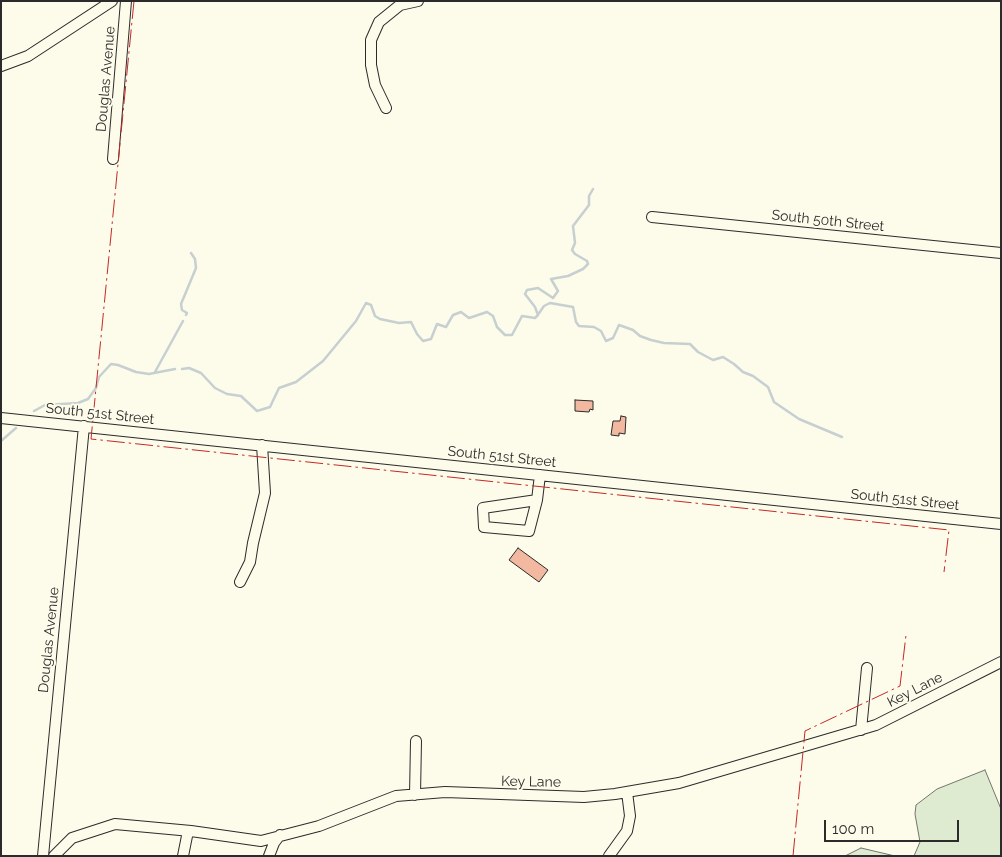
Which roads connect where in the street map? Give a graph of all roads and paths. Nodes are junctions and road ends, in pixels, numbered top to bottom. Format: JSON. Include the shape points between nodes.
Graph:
{"nodes":[{"id":1,"x":112,"y":1,"type":"edge"},
{"id":2,"x":126,"y":1,"type":"edge"},
{"id":3,"x":418,"y":1,"type":"edge"},
{"id":4,"x":1,"y":66,"type":"edge"},
{"id":5,"x":386,"y":108,"type":"dead end"},
{"id":6,"x":113,"y":159,"type":"dead end"},
{"id":7,"x":652,"y":216,"type":"dead end"},
{"id":8,"x":1001,"y":252,"type":"edge"},
{"id":9,"x":1,"y":418,"type":"edge"},
{"id":10,"x":84,"y":426,"type":"junction"},
{"id":11,"x":262,"y":445,"type":"junction"},
{"id":12,"x":540,"y":475,"type":"junction"},
{"id":13,"x":537,"y":500,"type":"junction"},
{"id":14,"x":1001,"y":524,"type":"edge"},
{"id":15,"x":240,"y":582,"type":"dead end"},
{"id":16,"x":1001,"y":662,"type":"edge"},
{"id":17,"x":867,"y":668,"type":"dead end"},
{"id":18,"x":861,"y":730,"type":"junction"},
{"id":19,"x":416,"y":741,"type":"dead end"},
{"id":20,"x":628,"y":792,"type":"junction"},
{"id":21,"x":415,"y":795,"type":"junction"},
{"id":22,"x":188,"y":831,"type":"junction"},
{"id":23,"x":280,"y":835,"type":"junction"},
{"id":24,"x":43,"y":856,"type":"edge"},
{"id":25,"x":54,"y":856,"type":"edge"},
{"id":26,"x":183,"y":856,"type":"edge"},
{"id":27,"x":269,"y":856,"type":"edge"},
{"id":28,"x":609,"y":856,"type":"edge"}],
"edges":[{"from":1,"to":4,"type":"street","via":[[28,56]]},
{"from":2,"to":6,"type":"street","name":"Douglas Avenue"},
{"from":3,"to":5,"type":"street","via":[[400,6],[379,22],[371,40],[375,86]]},
{"from":7,"to":8,"type":"street","name":"South 50th Street"},
{"from":9,"to":10,"type":"street","name":"South 51st Street"},
{"from":10,"to":11,"type":"street","name":"South 51st Street"},
{"from":10,"to":24,"type":"street","name":"Douglas Avenue"},
{"from":11,"to":12,"type":"street","name":"South 51st Street"},
{"from":11,"to":15,"type":"street","via":[[265,493],[250,562]]},
{"from":12,"to":13,"type":"street"},
{"from":12,"to":14,"type":"street","name":"South 51st Street"},
{"from":13,"to":13,"type":"street","via":[[529,531],[484,527],[484,508]]},
{"from":16,"to":18,"type":"street","name":"Key Lane"},
{"from":17,"to":18,"type":"street"},
{"from":18,"to":20,"type":"street","name":"Key Lane","via":[[679,783]]},
{"from":19,"to":21,"type":"street"},
{"from":20,"to":21,"type":"street","name":"Key Lane","via":[[584,796],[444,792]]},
{"from":20,"to":28,"type":"street","via":[[630,816],[627,831]]},
{"from":21,"to":23,"type":"street","name":"Key Lane","via":[[396,796],[319,826]]},
{"from":22,"to":23,"type":"street","name":"Key Lane","via":[[261,840]]},
{"from":22,"to":25,"type":"street","name":"Key Lane","via":[[115,824],[72,838]]},
{"from":22,"to":26,"type":"street"},
{"from":23,"to":27,"type":"street"}]}
